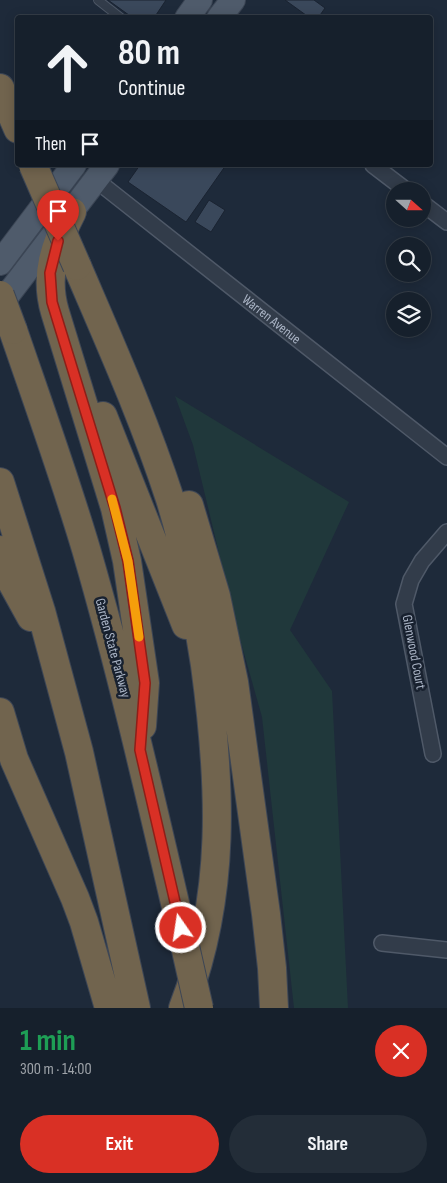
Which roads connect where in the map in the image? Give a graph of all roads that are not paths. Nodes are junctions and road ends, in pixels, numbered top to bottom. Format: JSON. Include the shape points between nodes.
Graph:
{"nodes":[{"id":1,"x":98,"y":0,"type":"edge"},
{"id":2,"x":200,"y":0,"type":"edge"},
{"id":3,"x":233,"y":0,"type":"edge"},
{"id":4,"x":117,"y":15,"type":"edge"},
{"id":5,"x":188,"y":15,"type":"edge"},
{"id":6,"x":221,"y":15,"type":"edge"},
{"id":7,"x":0,"y":76,"type":"edge"},
{"id":8,"x":6,"y":105,"type":"edge"},
{"id":9,"x":34,"y":167,"type":"edge"},
{"id":10,"x":72,"y":167,"type":"edge"},
{"id":11,"x":376,"y":167,"type":"edge"},
{"id":12,"x":102,"y":173,"type":"edge"},
{"id":13,"x":395,"y":182,"type":"edge"},
{"id":14,"x":431,"y":210,"type":"edge"},
{"id":15,"x":72,"y":212,"type":"junction"},
{"id":16,"x":447,"y":222,"type":"edge"},
{"id":17,"x":0,"y":263,"type":"edge"},
{"id":18,"x":0,"y":295,"type":"edge"},
{"id":19,"x":0,"y":305,"type":"edge"},
{"id":20,"x":55,"y":312,"type":"junction"},
{"id":21,"x":102,"y":325,"type":"junction"},
{"id":22,"x":447,"y":456,"type":"edge"},
{"id":23,"x":0,"y":482,"type":"edge"},
{"id":24,"x":447,"y":532,"type":"edge"},
{"id":25,"x":0,"y":550,"type":"edge"},
{"id":26,"x":56,"y":662,"type":"junction"},
{"id":27,"x":210,"y":708,"type":"junction"},
{"id":28,"x":0,"y":712,"type":"edge"},
{"id":29,"x":140,"y":750,"type":"junction"},
{"id":30,"x":433,"y":754,"type":"dead end"},
{"id":31,"x":382,"y":944,"type":"dead end"},
{"id":32,"x":447,"y":950,"type":"edge"},
{"id":33,"x":109,"y":1008,"type":"edge"},
{"id":34,"x":136,"y":1008,"type":"edge"},
{"id":35,"x":183,"y":1008,"type":"edge"},
{"id":36,"x":199,"y":1008,"type":"edge"},
{"id":37,"x":274,"y":1008,"type":"edge"}],
"edges":[{"from":1,"to":4,"type":"lane"},
{"from":2,"to":5,"type":"main road"},
{"from":3,"to":6,"type":"main road"},
{"from":7,"to":8,"type":"highway"},
{"from":9,"to":21,"type":"highway","bridge":true},
{"from":10,"to":17,"type":"main road"},
{"from":11,"to":13,"type":"street"},
{"from":12,"to":15,"type":"main road"},
{"from":12,"to":22,"type":"street","name":"Warren Avenue"},
{"from":14,"to":16,"type":"street"},
{"from":15,"to":19,"type":"main road"},
{"from":15,"to":20,"type":"highway","via":[[51,262],[50,292]]},
{"from":18,"to":29,"type":"highway","name":"Garden State Parkway","bridge":true,"via":[[85,548]]},
{"from":20,"to":27,"type":"highway","via":[[102,413],[179,606]]},
{"from":20,"to":29,"type":"highway","via":[[128,561],[145,683]]},
{"from":21,"to":27,"type":"highway","via":[[143,422],[176,522],[192,589]]},
{"from":21,"to":37,"type":"highway","via":[[137,376],[149,401],[190,506],[216,596],[234,682],[259,854]]},
{"from":23,"to":26,"type":"highway"},
{"from":24,"to":30,"type":"street","name":"Glenwood Court","via":[[422,561],[411,580],[404,604]]},
{"from":25,"to":26,"type":"highway","via":[[10,579]]},
{"from":26,"to":34,"type":"highway","via":[[89,791]]},
{"from":27,"to":35,"type":"highway","via":[[218,795],[216,869],[206,931]]},
{"from":28,"to":33,"type":"highway","via":[[14,759],[81,914]]},
{"from":29,"to":36,"type":"highway","name":"Garden State Parkway","bridge":true},
{"from":31,"to":32,"type":"street"}]}
